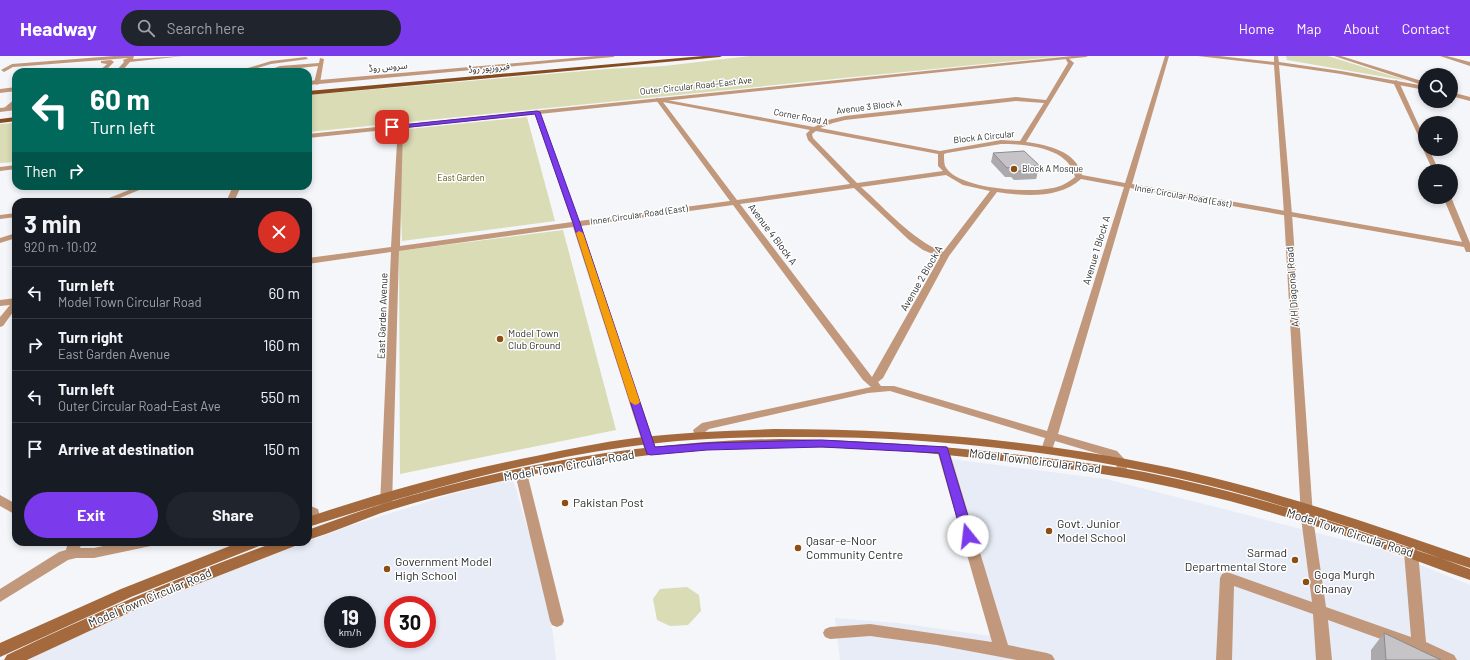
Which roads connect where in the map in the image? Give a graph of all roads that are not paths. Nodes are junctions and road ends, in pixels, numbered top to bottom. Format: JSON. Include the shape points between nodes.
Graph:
{"nodes":[{"id":1,"x":181,"y":56,"type":"edge"},
{"id":2,"x":613,"y":56,"type":"edge"},
{"id":3,"x":651,"y":56,"type":"edge"},
{"id":4,"x":720,"y":56,"type":"edge"},
{"id":5,"x":1086,"y":56,"type":"edge"},
{"id":6,"x":1167,"y":56,"type":"edge"},
{"id":7,"x":1200,"y":56,"type":"edge"},
{"id":8,"x":1336,"y":56,"type":"edge"},
{"id":9,"x":1442,"y":56,"type":"edge"},
{"id":10,"x":131,"y":58,"type":"edge"},
{"id":11,"x":306,"y":58,"type":"dead end"},
{"id":12,"x":1067,"y":58,"type":"junction"},
{"id":13,"x":1276,"y":59,"type":"edge"},
{"id":14,"x":111,"y":62,"type":"junction"},
{"id":15,"x":1470,"y":64,"type":"edge"},
{"id":16,"x":29,"y":68,"type":"edge"},
{"id":17,"x":105,"y":68,"type":"edge"},
{"id":18,"x":122,"y":68,"type":"edge"},
{"id":19,"x":253,"y":68,"type":"edge"},
{"id":20,"x":280,"y":68,"type":"edge"},
{"id":21,"x":12,"y":69,"type":"edge"},
{"id":22,"x":2,"y":70,"type":"edge"},
{"id":23,"x":1396,"y":82,"type":"junction"},
{"id":24,"x":1418,"y":82,"type":"edge"},
{"id":25,"x":312,"y":83,"type":"edge"},
{"id":26,"x":317,"y":83,"type":"junction"},
{"id":27,"x":312,"y":87,"type":"edge"},
{"id":28,"x":1418,"y":87,"type":"edge"},
{"id":29,"x":12,"y":90,"type":"edge"},
{"id":30,"x":0,"y":91,"type":"edge"},
{"id":31,"x":312,"y":93,"type":"edge"},
{"id":32,"x":1458,"y":96,"type":"edge"},
{"id":33,"x":658,"y":99,"type":"junction"},
{"id":34,"x":1470,"y":99,"type":"edge"},
{"id":35,"x":1046,"y":102,"type":"junction"},
{"id":36,"x":12,"y":103,"type":"edge"},
{"id":37,"x":3,"y":110,"type":"edge"},
{"id":38,"x":537,"y":112,"type":"junction"},
{"id":39,"x":12,"y":113,"type":"edge"},
{"id":40,"x":0,"y":114,"type":"edge"},
{"id":41,"x":12,"y":120,"type":"edge"},
{"id":42,"x":0,"y":121,"type":"edge"},
{"id":43,"x":400,"y":126,"type":"junction"},
{"id":44,"x":814,"y":129,"type":"junction"},
{"id":45,"x":1418,"y":131,"type":"edge"},
{"id":46,"x":312,"y":136,"type":"edge"},
{"id":47,"x":1023,"y":142,"type":"junction"},
{"id":48,"x":941,"y":153,"type":"junction"},
{"id":49,"x":12,"y":168,"type":"edge"},
{"id":50,"x":0,"y":169,"type":"edge"},
{"id":51,"x":946,"y":173,"type":"junction"},
{"id":52,"x":1078,"y":177,"type":"junction"},
{"id":53,"x":855,"y":185,"type":"junction"},
{"id":54,"x":1127,"y":186,"type":"junction"},
{"id":55,"x":134,"y":190,"type":"edge"},
{"id":56,"x":995,"y":190,"type":"junction"},
{"id":57,"x":114,"y":198,"type":"edge"},
{"id":58,"x":735,"y":201,"type":"junction"},
{"id":59,"x":1450,"y":204,"type":"edge"},
{"id":60,"x":1288,"y":214,"type":"junction"},
{"id":61,"x":12,"y":216,"type":"edge"},
{"id":62,"x":0,"y":217,"type":"edge"},
{"id":63,"x":576,"y":223,"type":"junction"},
{"id":64,"x":12,"y":236,"type":"edge"},
{"id":65,"x":0,"y":241,"type":"edge"},
{"id":66,"x":1469,"y":248,"type":"edge"},
{"id":67,"x":395,"y":249,"type":"junction"},
{"id":68,"x":945,"y":256,"type":"junction"},
{"id":69,"x":312,"y":260,"type":"edge"},
{"id":70,"x":12,"y":302,"type":"edge"},
{"id":71,"x":0,"y":303,"type":"edge"},
{"id":72,"x":12,"y":307,"type":"edge"},
{"id":73,"x":0,"y":324,"type":"edge"},
{"id":74,"x":874,"y":385,"type":"junction"},
{"id":75,"x":700,"y":436,"type":"junction"},
{"id":76,"x":1051,"y":436,"type":"junction"},
{"id":77,"x":649,"y":446,"type":"junction"},
{"id":78,"x":943,"y":450,"type":"junction"},
{"id":79,"x":1047,"y":450,"type":"junction"},
{"id":80,"x":1122,"y":468,"type":"junction"},
{"id":81,"x":521,"y":473,"type":"junction"},
{"id":82,"x":0,"y":500,"type":"edge"},
{"id":83,"x":387,"y":501,"type":"junction"},
{"id":84,"x":12,"y":508,"type":"edge"},
{"id":85,"x":1306,"y":513,"type":"junction"},
{"id":86,"x":312,"y":517,"type":"edge"},
{"id":87,"x":312,"y":533,"type":"edge"},
{"id":88,"x":127,"y":546,"type":"edge"},
{"id":89,"x":243,"y":546,"type":"edge"},
{"id":90,"x":280,"y":546,"type":"edge"},
{"id":91,"x":73,"y":548,"type":"edge"},
{"id":92,"x":1410,"y":552,"type":"junction"},
{"id":93,"x":1470,"y":563,"type":"edge"},
{"id":94,"x":1470,"y":575,"type":"edge"},
{"id":95,"x":0,"y":596,"type":"edge"},
{"id":96,"x":1320,"y":612,"type":"junction"},
{"id":97,"x":557,"y":621,"type":"dead end"},
{"id":98,"x":830,"y":633,"type":"dead end"},
{"id":99,"x":1419,"y":646,"type":"junction"},
{"id":100,"x":0,"y":650,"type":"edge"},
{"id":101,"x":1002,"y":650,"type":"junction"},
{"id":102,"x":12,"y":660,"type":"edge"},
{"id":103,"x":1047,"y":660,"type":"edge"},
{"id":104,"x":1224,"y":660,"type":"edge"},
{"id":105,"x":1324,"y":660,"type":"edge"},
{"id":106,"x":1449,"y":660,"type":"edge"}],
"edges":[{"from":1,"to":10,"type":"street"},
{"from":2,"to":26,"type":"street","name":"سروس روڈ"},
{"from":3,"to":27,"type":"main road","name":"فیروزپور روڈ"},
{"from":4,"to":31,"type":"main road","name":"فیروزپور روڈ"},
{"from":5,"to":12,"type":"street","name":"Outer Circular Road-East Ave"},
{"from":6,"to":54,"type":"street","name":"Avenue 1 Block A"},
{"from":7,"to":13,"type":"street"},
{"from":8,"to":24,"type":"street"},
{"from":9,"to":15,"type":"street"},
{"from":10,"to":14,"type":"street"},
{"from":10,"to":18,"type":"street"},
{"from":10,"to":22,"type":"street","via":[[12,66]]},
{"from":11,"to":19,"type":"street"},
{"from":12,"to":33,"type":"street","name":"Outer Circular Road-East Ave"},
{"from":12,"to":35,"type":"street","via":[[1071,63]]},
{"from":13,"to":23,"type":"street"},
{"from":13,"to":60,"type":"street","name":"A/H Diagonal Road"},
{"from":14,"to":16,"type":"street"},
{"from":14,"to":17,"type":"street"},
{"from":20,"to":26,"type":"street","via":[[321,61]]},
{"from":21,"to":22,"type":"street"},
{"from":23,"to":28,"type":"street"},
{"from":23,"to":45,"type":"street"},
{"from":25,"to":26,"type":"street","name":"سروس روڈ"},
{"from":29,"to":30,"type":"street"},
{"from":32,"to":34,"type":"street"},
{"from":33,"to":38,"type":"street","name":"Outer Circular Road-East Ave"},
{"from":33,"to":44,"type":"street","name":"Corner Road A"},
{"from":33,"to":58,"type":"street","name":"Avenue 4 Block A"},
{"from":35,"to":44,"type":"street","name":"Avenue 3 Block A","via":[[1016,99],[853,117],[834,120]]},
{"from":35,"to":47,"type":"street"},
{"from":36,"to":37,"type":"street"},
{"from":38,"to":43,"type":"street","name":"Outer Circular Road-East Ave"},
{"from":38,"to":63,"type":"street"},
{"from":39,"to":40,"type":"main road"},
{"from":41,"to":42,"type":"main road"},
{"from":43,"to":46,"type":"street","name":"Outer Circular Road-East Ave"},
{"from":43,"to":67,"type":"street","name":"East Garden Avenue"},
{"from":44,"to":48,"type":"street","name":"Corner Road A"},
{"from":44,"to":53,"type":"street","via":[[809,134],[810,139]]},
{"from":47,"to":48,"type":"street","name":"Block A Circular","via":[[965,147]]},
{"from":47,"to":52,"type":"street","name":"Block A Circular","via":[[1044,147],[1067,158],[1078,168]]},
{"from":48,"to":51,"type":"street","via":[[941,167]]},
{"from":49,"to":50,"type":"street"},
{"from":51,"to":53,"type":"street","name":"Inner Circular Road (East)"},
{"from":51,"to":56,"type":"street","via":[[971,185]]},
{"from":52,"to":54,"type":"street","name":"Inner Circular Road (East)"},
{"from":52,"to":56,"type":"street","via":[[1069,185],[1046,192],[1017,193]]},
{"from":53,"to":58,"type":"street","name":"Inner Circular Road (East)"},
{"from":53,"to":68,"type":"street","via":[[912,238],[926,248]]},
{"from":54,"to":60,"type":"street","name":"Inner Circular Road (East)"},
{"from":54,"to":76,"type":"street","name":"Avenue 1 Block A"},
{"from":55,"to":57,"type":"street"},
{"from":56,"to":68,"type":"street","name":"Avenue 2 Block A"},
{"from":58,"to":63,"type":"street","name":"Inner Circular Road (East)"},
{"from":58,"to":74,"type":"street","name":"Avenue 4 Block A"},
{"from":59,"to":66,"type":"street"},
{"from":60,"to":66,"type":"street","name":"Inner Circular Road (East)"},
{"from":60,"to":85,"type":"street","name":"A/H Diagonal Road"},
{"from":61,"to":62,"type":"street"},
{"from":63,"to":67,"type":"street","name":"Inner Circular Road (East)"},
{"from":63,"to":77,"type":"street"},
{"from":64,"to":65,"type":"street"},
{"from":67,"to":69,"type":"street","name":"Inner Circular Road (East)"},
{"from":67,"to":83,"type":"street","name":"East Garden Avenue"},
{"from":68,"to":74,"type":"street","name":"Avenue 2 Block A"},
{"from":70,"to":71,"type":"street"},
{"from":72,"to":73,"type":"street"},
{"from":74,"to":75,"type":"street","via":[[706,426],[699,430]]},
{"from":74,"to":76,"type":"street","via":[[896,388]]},
{"from":75,"to":77,"type":"main road","name":"Model Town Circular Road"},
{"from":75,"to":79,"type":"main road","name":"Model Town Circular Road","via":[[877,434],[951,438]]},
{"from":76,"to":79,"type":"street","name":"Avenue 1 Block A"},
{"from":76,"to":80,"type":"street","via":[[1112,454]]},
{"from":77,"to":78,"type":"main road","name":"Model Town Circular Road","via":[[822,443]]},
{"from":77,"to":81,"type":"main road","name":"Model Town Circular Road"},
{"from":77,"to":83,"type":"main road","name":"Model Town Circular Road","via":[[503,466]]},
{"from":78,"to":80,"type":"main road","name":"Model Town Circular Road"},
{"from":78,"to":101,"type":"street"},
{"from":79,"to":80,"type":"main road","name":"Model Town Circular Road"},
{"from":80,"to":85,"type":"main road","name":"Model Town Circular Road","via":[[1191,487]]},
{"from":81,"to":83,"type":"main road","name":"Model Town Circular Road"},
{"from":81,"to":97,"type":"street"},
{"from":82,"to":84,"type":"street"},
{"from":83,"to":86,"type":"main road","name":"Model Town Circular Road"},
{"from":83,"to":87,"type":"main road","name":"Model Town Circular Road"},
{"from":85,"to":92,"type":"main road","name":"Model Town Circular Road"},
{"from":85,"to":93,"type":"main road","name":"Model Town Circular Road"},
{"from":85,"to":96,"type":"street","name":"A/H Diagonal Road"},
{"from":88,"to":91,"type":"street","via":[[94,553]]},
{"from":89,"to":100,"type":"main road","name":"Model Town Circular Road","via":[[180,570]]},
{"from":90,"to":102,"type":"main road","name":"Model Town Circular Road","via":[[172,588]]},
{"from":91,"to":95,"type":"street"},
{"from":92,"to":94,"type":"main road","name":"Model Town Circular Road"},
{"from":92,"to":99,"type":"street"},
{"from":96,"to":99,"type":"street"},
{"from":96,"to":104,"type":"street","via":[[1227,578]]},
{"from":96,"to":105,"type":"street","name":"A/H Diagonal Road"},
{"from":98,"to":101,"type":"street","via":[[870,630]]},
{"from":99,"to":106,"type":"street"},
{"from":101,"to":103,"type":"street"}]}
